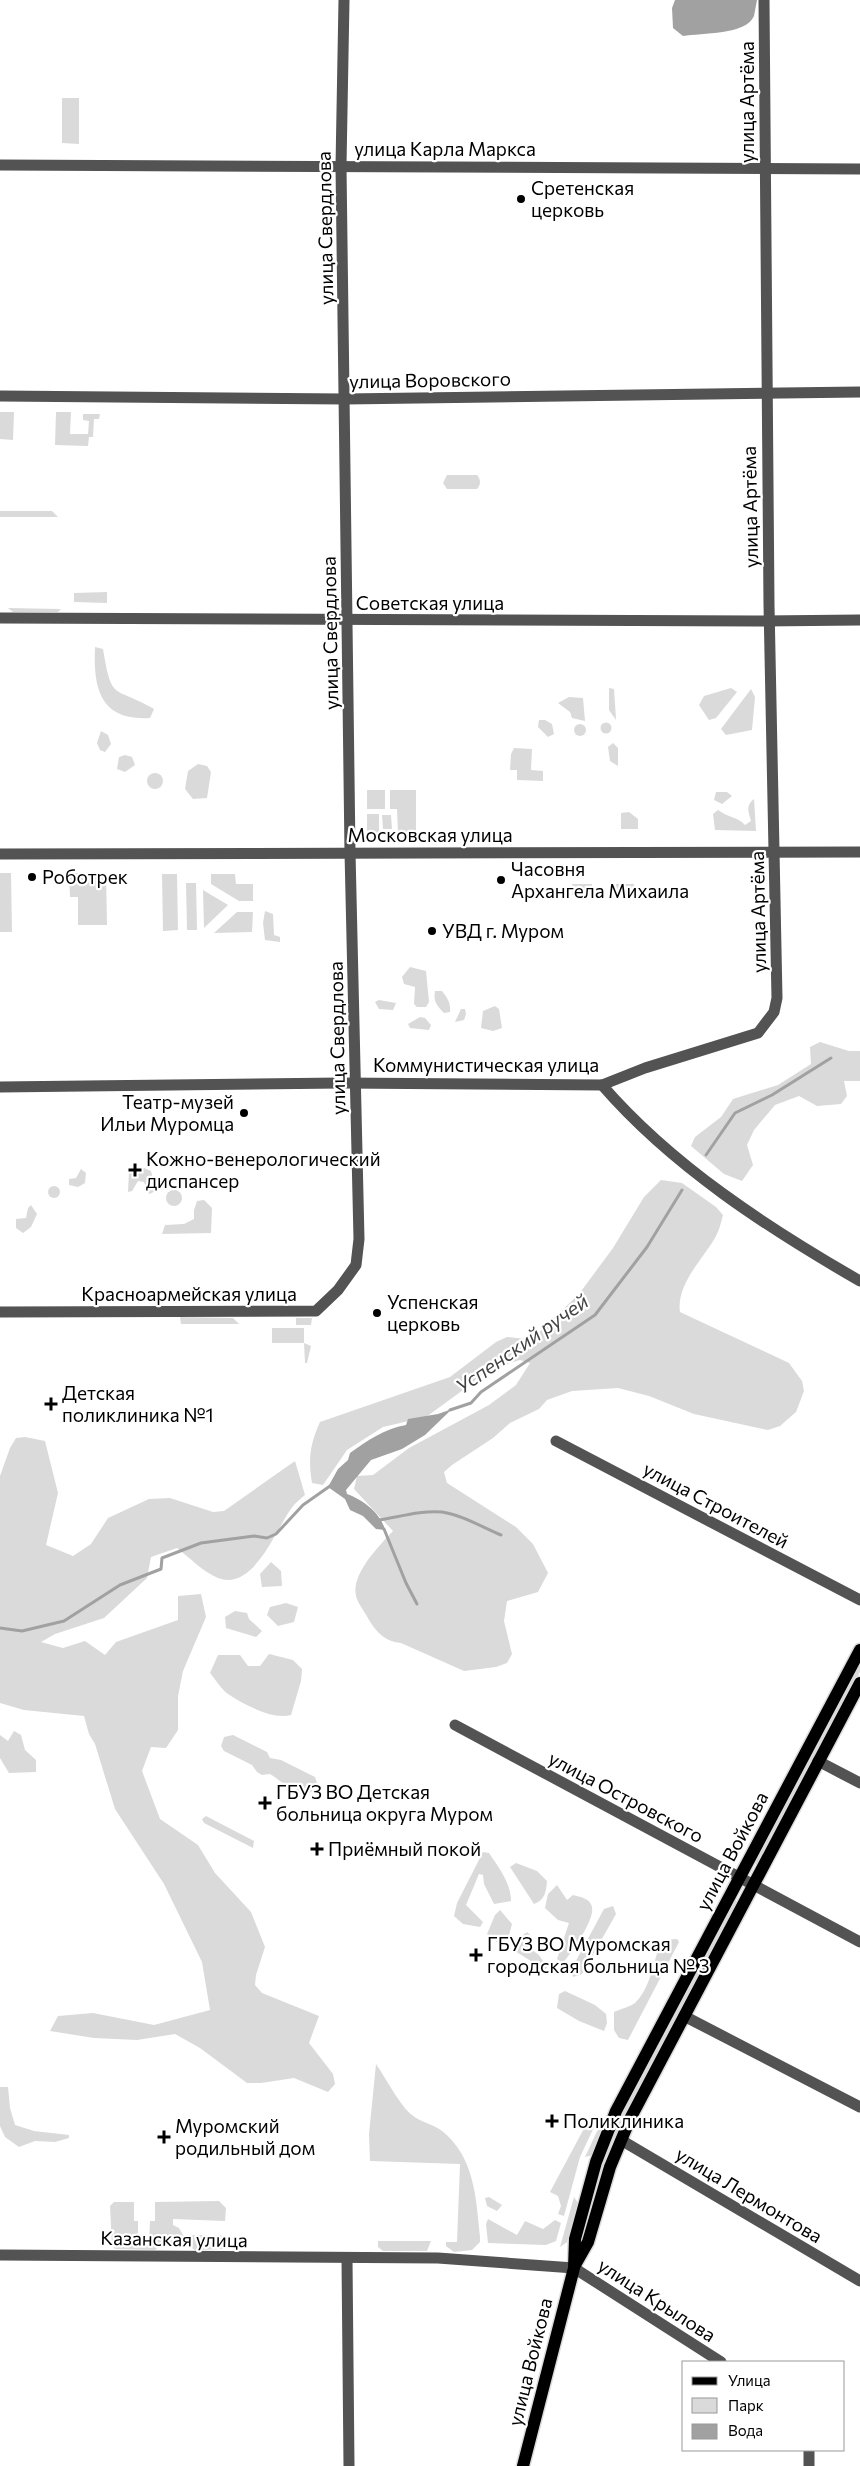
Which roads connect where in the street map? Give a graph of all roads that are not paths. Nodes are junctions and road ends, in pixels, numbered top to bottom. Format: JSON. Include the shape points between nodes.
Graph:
{"nodes":[{"id":1,"x":344,"y":0,"type":"edge"},
{"id":2,"x":764,"y":0,"type":"edge"},
{"id":3,"x":0,"y":165,"type":"edge"},
{"id":4,"x":341,"y":166,"type":"junction"},
{"id":5,"x":765,"y":169,"type":"junction"},
{"id":6,"x":860,"y":169,"type":"edge"},
{"id":7,"x":860,"y":392,"type":"edge"},
{"id":8,"x":767,"y":394,"type":"junction"},
{"id":9,"x":0,"y":396,"type":"edge"},
{"id":10,"x":345,"y":399,"type":"junction"},
{"id":11,"x":0,"y":618,"type":"edge"},
{"id":12,"x":347,"y":620,"type":"junction"},
{"id":13,"x":860,"y":620,"type":"edge"},
{"id":14,"x":770,"y":621,"type":"junction"},
{"id":15,"x":350,"y":852,"type":"junction"},
{"id":16,"x":774,"y":852,"type":"junction"},
{"id":17,"x":860,"y":852,"type":"edge"},
{"id":18,"x":0,"y":854,"type":"edge"},
{"id":19,"x":774,"y":1012,"type":"joint"},
{"id":20,"x":355,"y":1083,"type":"junction"},
{"id":21,"x":602,"y":1085,"type":"junction"},
{"id":22,"x":0,"y":1087,"type":"edge"},
{"id":23,"x":356,"y":1265,"type":"joint"},
{"id":24,"x":860,"y":1281,"type":"edge"},
{"id":25,"x":0,"y":1312,"type":"edge"},
{"id":26,"x":556,"y":1440,"type":"dead end"},
{"id":27,"x":860,"y":1600,"type":"edge"},
{"id":28,"x":860,"y":1650,"type":"edge"},
{"id":29,"x":860,"y":1683,"type":"edge"},
{"id":30,"x":455,"y":1725,"type":"dead end"},
{"id":31,"x":818,"y":1761,"type":"junction"},
{"id":32,"x":860,"y":1783,"type":"edge"},
{"id":33,"x":739,"y":1876,"type":"junction"},
{"id":34,"x":754,"y":1884,"type":"junction"},
{"id":35,"x":860,"y":1942,"type":"edge"},
{"id":36,"x":684,"y":2016,"type":"junction"},
{"id":37,"x":860,"y":2107,"type":"edge"},
{"id":38,"x":621,"y":2140,"type":"junction"},
{"id":39,"x":0,"y":2255,"type":"edge"},
{"id":40,"x":347,"y":2259,"type":"junction"},
{"id":41,"x":574,"y":2268,"type":"junction"},
{"id":42,"x":860,"y":2281,"type":"edge"},
{"id":43,"x":720,"y":2361,"type":"edge"},
{"id":44,"x":809,"y":2451,"type":"edge"},
{"id":45,"x":349,"y":2466,"type":"edge"},
{"id":46,"x":523,"y":2466,"type":"edge"},
{"id":47,"x":809,"y":2466,"type":"edge"}],
"edges":[{"from":1,"to":4,"type":"street","name":"улица Свердлова"},
{"from":2,"to":5,"type":"street","name":"улица Артёма"},
{"from":3,"to":4,"type":"street","name":"улица Карла Маркса"},
{"from":4,"to":5,"type":"street","name":"улица Карла Маркса"},
{"from":4,"to":10,"type":"street","name":"улица Свердлова"},
{"from":5,"to":6,"type":"street","name":"улица Карла Маркса"},
{"from":5,"to":8,"type":"street","name":"улица Артёма"},
{"from":7,"to":8,"type":"street","name":"улица Воровского"},
{"from":8,"to":10,"type":"street","name":"улица Воровского"},
{"from":8,"to":14,"type":"street","name":"улица Артёма"},
{"from":9,"to":10,"type":"street","name":"улица Воровского"},
{"from":10,"to":12,"type":"street","name":"улица Свердлова"},
{"from":11,"to":12,"type":"street","name":"Советская улица"},
{"from":12,"to":14,"type":"street","name":"Советская улица"},
{"from":12,"to":15,"type":"street","name":"улица Свердлова"},
{"from":13,"to":14,"type":"street","name":"Советская улица"},
{"from":14,"to":16,"type":"street","name":"улица Артёма"},
{"from":15,"to":16,"type":"street","name":"Московская улица"},
{"from":15,"to":18,"type":"street","name":"Московская улица"},
{"from":15,"to":20,"type":"street","name":"улица Свердлова"},
{"from":16,"to":17,"type":"street","name":"Московская улица"},
{"from":16,"to":19,"type":"street","name":"улица Артёма","via":[[777,998]]},
{"from":19,"to":21,"type":"street","name":"Коммунистическая улица","via":[[758,1033],[645,1068]]},
{"from":20,"to":21,"type":"street","name":"Коммунистическая улица"},
{"from":20,"to":22,"type":"street","name":"Коммунистическая улица"},
{"from":20,"to":23,"type":"street","name":"улица Свердлова","via":[[359,1239]]},
{"from":21,"to":24,"type":"street","via":[[634,1120],[715,1186],[791,1239]]},
{"from":23,"to":25,"type":"street","name":"Красноармейская улица","via":[[316,1312]]},
{"from":26,"to":27,"type":"street","name":"улица Строителей"},
{"from":28,"to":33,"type":"main road","name":"улица Войкова"},
{"from":29,"to":31,"type":"main road","name":"улица Войкова"},
{"from":30,"to":33,"type":"street","name":"улица Островского"},
{"from":31,"to":32,"type":"street"},
{"from":31,"to":34,"type":"main road","name":"улица Войкова"},
{"from":33,"to":34,"type":"street","name":"улица Островского"},
{"from":33,"to":41,"type":"main road","name":"улица Войкова","via":[[606,2133],[575,2239]]},
{"from":34,"to":35,"type":"street","name":"улица Островского"},
{"from":34,"to":36,"type":"main road","name":"улица Войкова"},
{"from":36,"to":37,"type":"street"},
{"from":36,"to":38,"type":"main road","name":"улица Войкова"},
{"from":38,"to":41,"type":"main road","name":"улица Войкова","via":[[588,2242]]},
{"from":38,"to":42,"type":"street","name":"улица Лермонтова"},
{"from":39,"to":40,"type":"street","name":"Казанская улица"},
{"from":40,"to":41,"type":"street","name":"Казанская улица","via":[[438,2258]]},
{"from":40,"to":45,"type":"street"},
{"from":41,"to":43,"type":"street","name":"улица Крылова"},
{"from":41,"to":46,"type":"main road","name":"улица Войкова"},
{"from":44,"to":47,"type":"street"}]}
